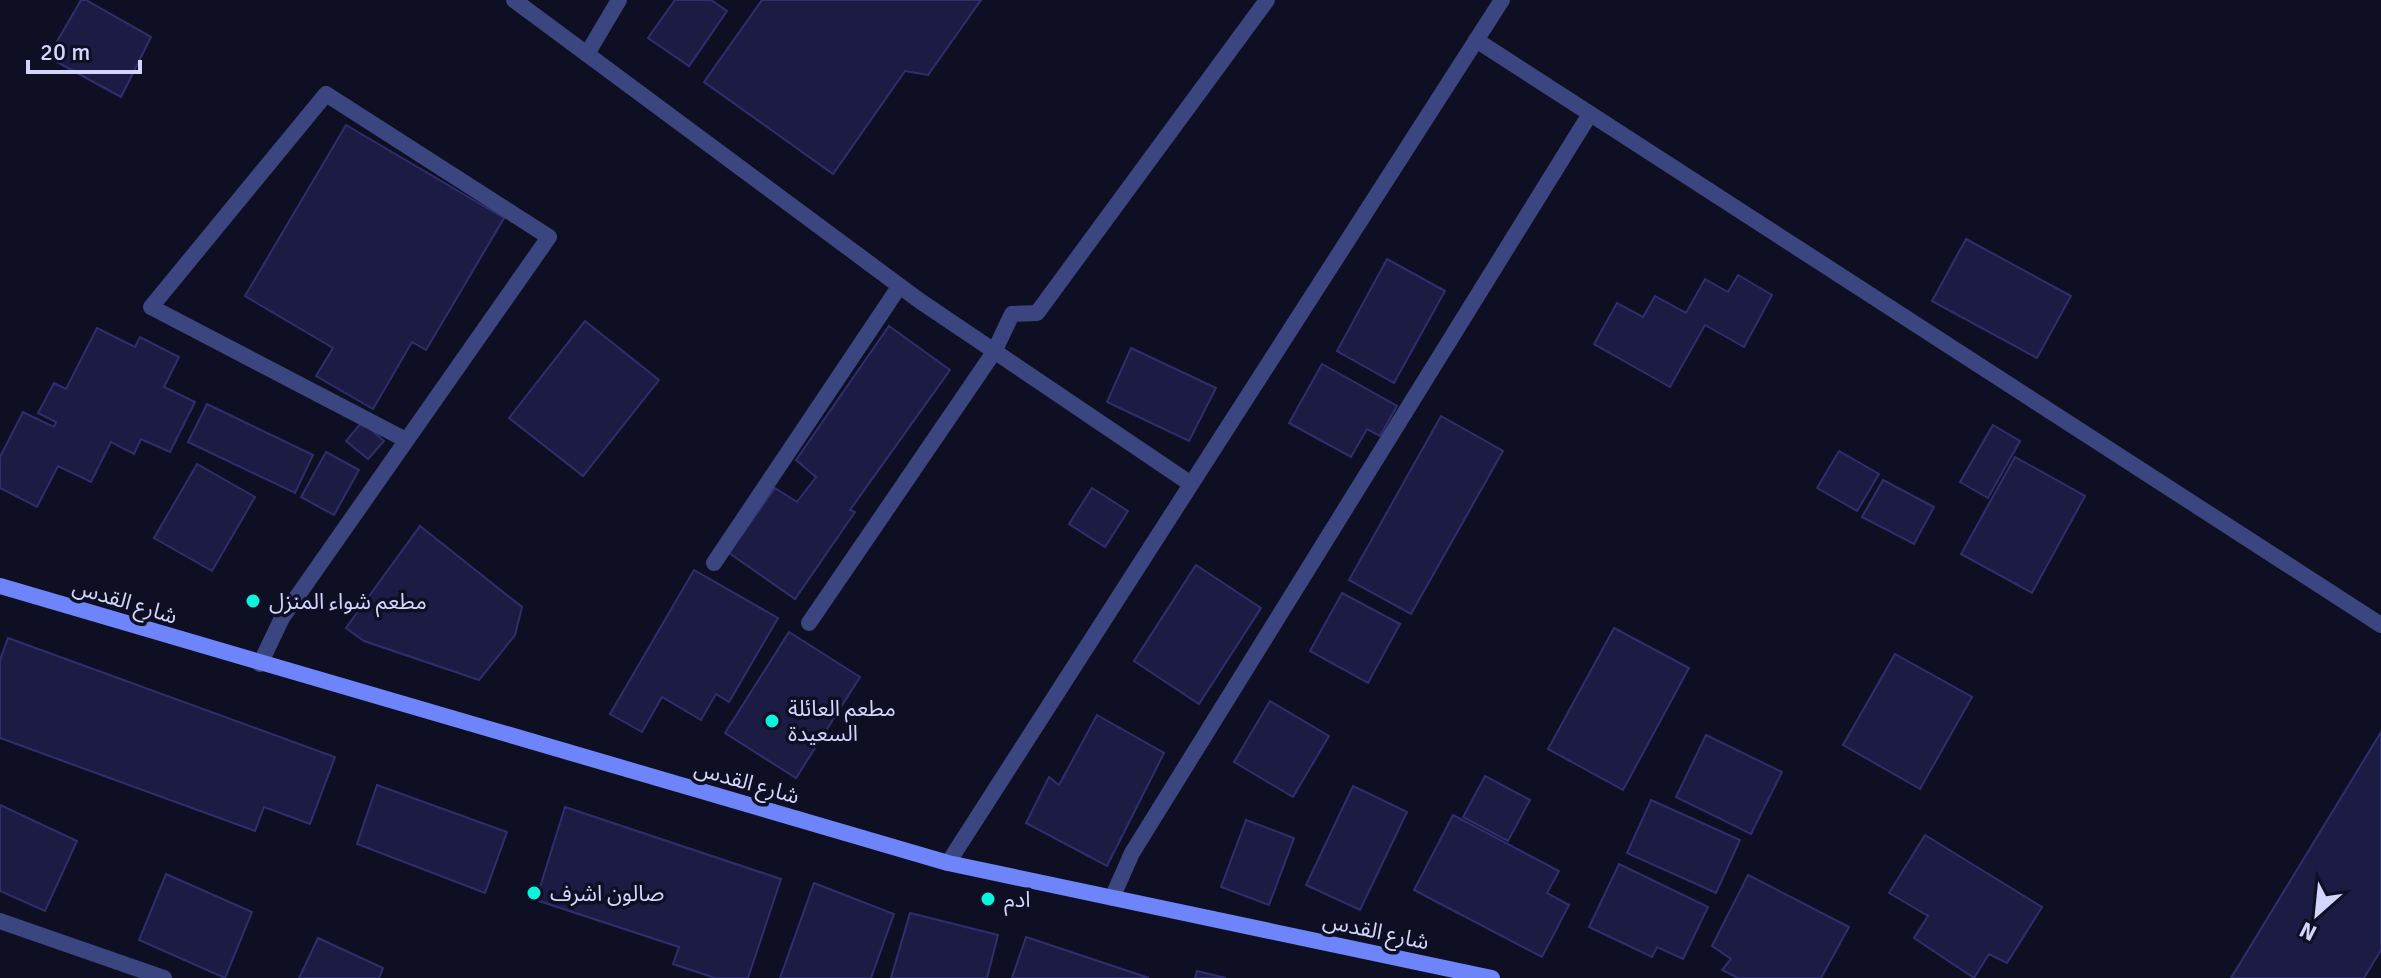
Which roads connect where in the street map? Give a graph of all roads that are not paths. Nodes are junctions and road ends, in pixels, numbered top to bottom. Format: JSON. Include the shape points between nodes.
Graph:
{"nodes":[{"id":1,"x":514,"y":0,"type":"edge"},
{"id":2,"x":619,"y":0,"type":"edge"},
{"id":3,"x":1267,"y":0,"type":"edge"},
{"id":4,"x":1502,"y":0,"type":"edge"},
{"id":5,"x":1476,"y":40,"type":"junction"},
{"id":6,"x":587,"y":54,"type":"junction"},
{"id":7,"x":1590,"y":114,"type":"junction"},
{"id":8,"x":899,"y":287,"type":"junction"},
{"id":9,"x":994,"y":352,"type":"junction"},
{"id":10,"x":406,"y":440,"type":"junction"},
{"id":11,"x":1191,"y":484,"type":"junction"},
{"id":12,"x":714,"y":563,"type":"dead end"},
{"id":13,"x":0,"y":586,"type":"edge"},
{"id":14,"x":809,"y":623,"type":"dead end"},
{"id":15,"x":2381,"y":625,"type":"edge"},
{"id":16,"x":260,"y":664,"type":"junction"},
{"id":17,"x":948,"y":863,"type":"junction"},
{"id":18,"x":1112,"y":898,"type":"junction"},
{"id":19,"x":0,"y":921,"type":"edge"},
{"id":20,"x":164,"y":978,"type":"edge"},
{"id":21,"x":1492,"y":978,"type":"edge"}],
"edges":[{"from":1,"to":6,"type":"street"},
{"from":2,"to":6,"type":"street"},
{"from":3,"to":9,"type":"street","via":[[1037,313],[1012,314]]},
{"from":4,"to":5,"type":"street"},
{"from":5,"to":7,"type":"street"},
{"from":5,"to":11,"type":"street"},
{"from":6,"to":8,"type":"street"},
{"from":7,"to":15,"type":"street"},
{"from":7,"to":18,"type":"street","via":[[1132,853]]},
{"from":8,"to":9,"type":"street"},
{"from":8,"to":12,"type":"street"},
{"from":9,"to":11,"type":"street"},
{"from":9,"to":14,"type":"street"},
{"from":10,"to":10,"type":"street","via":[[549,237],[326,94],[151,307]]},
{"from":10,"to":16,"type":"street","via":[[282,618]]},
{"from":11,"to":17,"type":"street"},
{"from":13,"to":16,"type":"main road","name":"شارع القدس"},
{"from":16,"to":17,"type":"main road","name":"شارع القدس"},
{"from":17,"to":18,"type":"main road","name":"شارع القدس"},
{"from":18,"to":21,"type":"main road","name":"شارع القدس"},
{"from":19,"to":20,"type":"street"}]}
